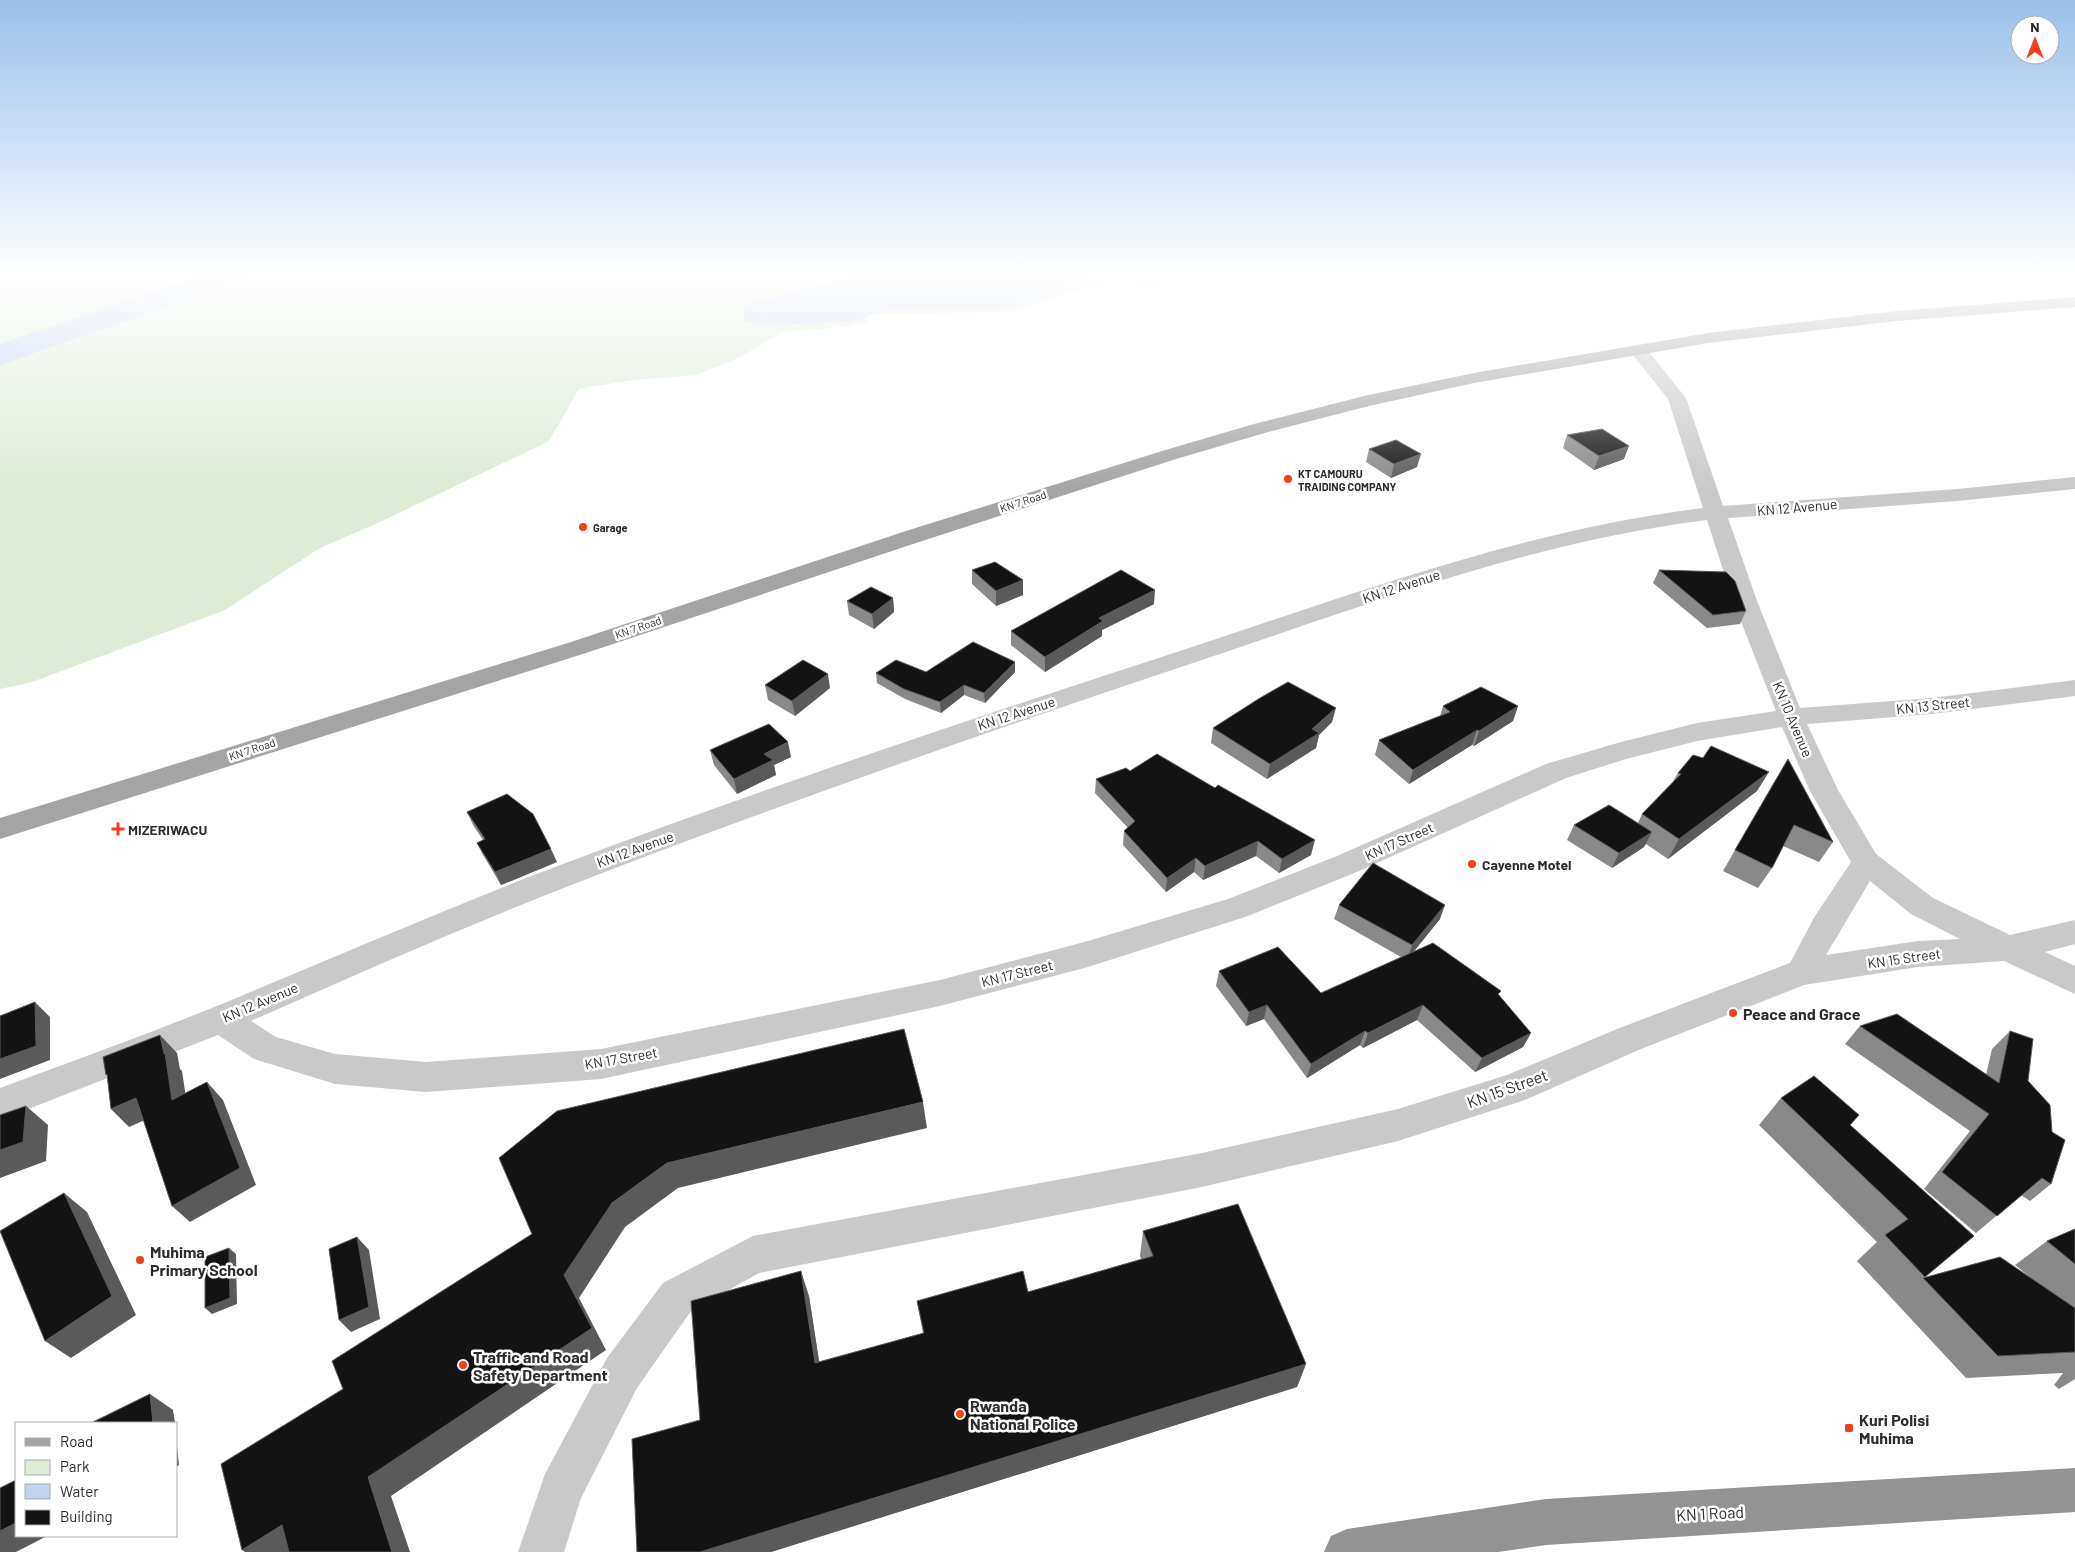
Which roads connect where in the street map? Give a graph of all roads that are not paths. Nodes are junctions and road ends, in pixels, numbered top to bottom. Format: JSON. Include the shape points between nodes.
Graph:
{"nodes":[{"id":1,"x":1665,"y":345,"type":"edge"},
{"id":2,"x":1638,"y":350,"type":"junction"},
{"id":3,"x":2075,"y":483,"type":"edge"},
{"id":4,"x":1715,"y":513,"type":"junction"},
{"id":5,"x":2075,"y":688,"type":"edge"},
{"id":6,"x":1791,"y":717,"type":"junction"},
{"id":7,"x":0,"y":830,"type":"edge"},
{"id":8,"x":1866,"y":862,"type":"junction"},
{"id":9,"x":2075,"y":932,"type":"edge"},
{"id":10,"x":2008,"y":948,"type":"junction"},
{"id":11,"x":1801,"y":972,"type":"junction"},
{"id":12,"x":2075,"y":981,"type":"edge"},
{"id":13,"x":221,"y":1019,"type":"junction"},
{"id":14,"x":0,"y":1104,"type":"edge"},
{"id":15,"x":2075,"y":1490,"type":"edge"},
{"id":16,"x":541,"y":1552,"type":"edge"},
{"id":17,"x":1347,"y":1552,"type":"edge"}],
"edges":[{"from":1,"to":2,"type":"main road","name":"KN 7 Road"},
{"from":2,"to":4,"type":"street","name":"KN 10 Avenue","via":[[1677,398]]},
{"from":2,"to":7,"type":"main road","name":"KN 7 Road","via":[[1455,382],[1224,439]]},
{"from":3,"to":4,"type":"street","name":"KN 12 Avenue"},
{"from":4,"to":6,"type":"street","name":"KN 10 Avenue","via":[[1745,601]]},
{"from":4,"to":13,"type":"street","name":"KN 12 Avenue","via":[[1595,532],[1467,565],[973,727],[566,875]]},
{"from":5,"to":6,"type":"street","name":"KN 13 Street","via":[[1932,706]]},
{"from":6,"to":8,"type":"street","name":"KN 10 Avenue","via":[[1824,791]]},
{"from":6,"to":13,"type":"street","name":"KN 17 Street","via":[[1697,732],[1556,772],[1237,908],[1088,954],[940,993],[601,1064],[426,1077],[335,1069],[266,1049]]},
{"from":8,"to":10,"type":"street","name":"KN 10 Avenue","via":[[1922,906]]},
{"from":8,"to":11,"type":"street"},
{"from":9,"to":10,"type":"street","name":"KN 15 Street"},
{"from":10,"to":11,"type":"street","name":"KN 15 Street","via":[[1918,954]]},
{"from":10,"to":12,"type":"street","name":"KN 10 Avenue"},
{"from":11,"to":16,"type":"street","name":"KN 15 Street","via":[[1513,1088],[1398,1124],[1202,1170],[753,1255],[677,1297],[622,1372],[561,1490]]},
{"from":13,"to":14,"type":"street","name":"KN 12 Avenue"},
{"from":15,"to":17,"type":"highway","name":"KN 1 Road","via":[[1546,1522]]}]}
